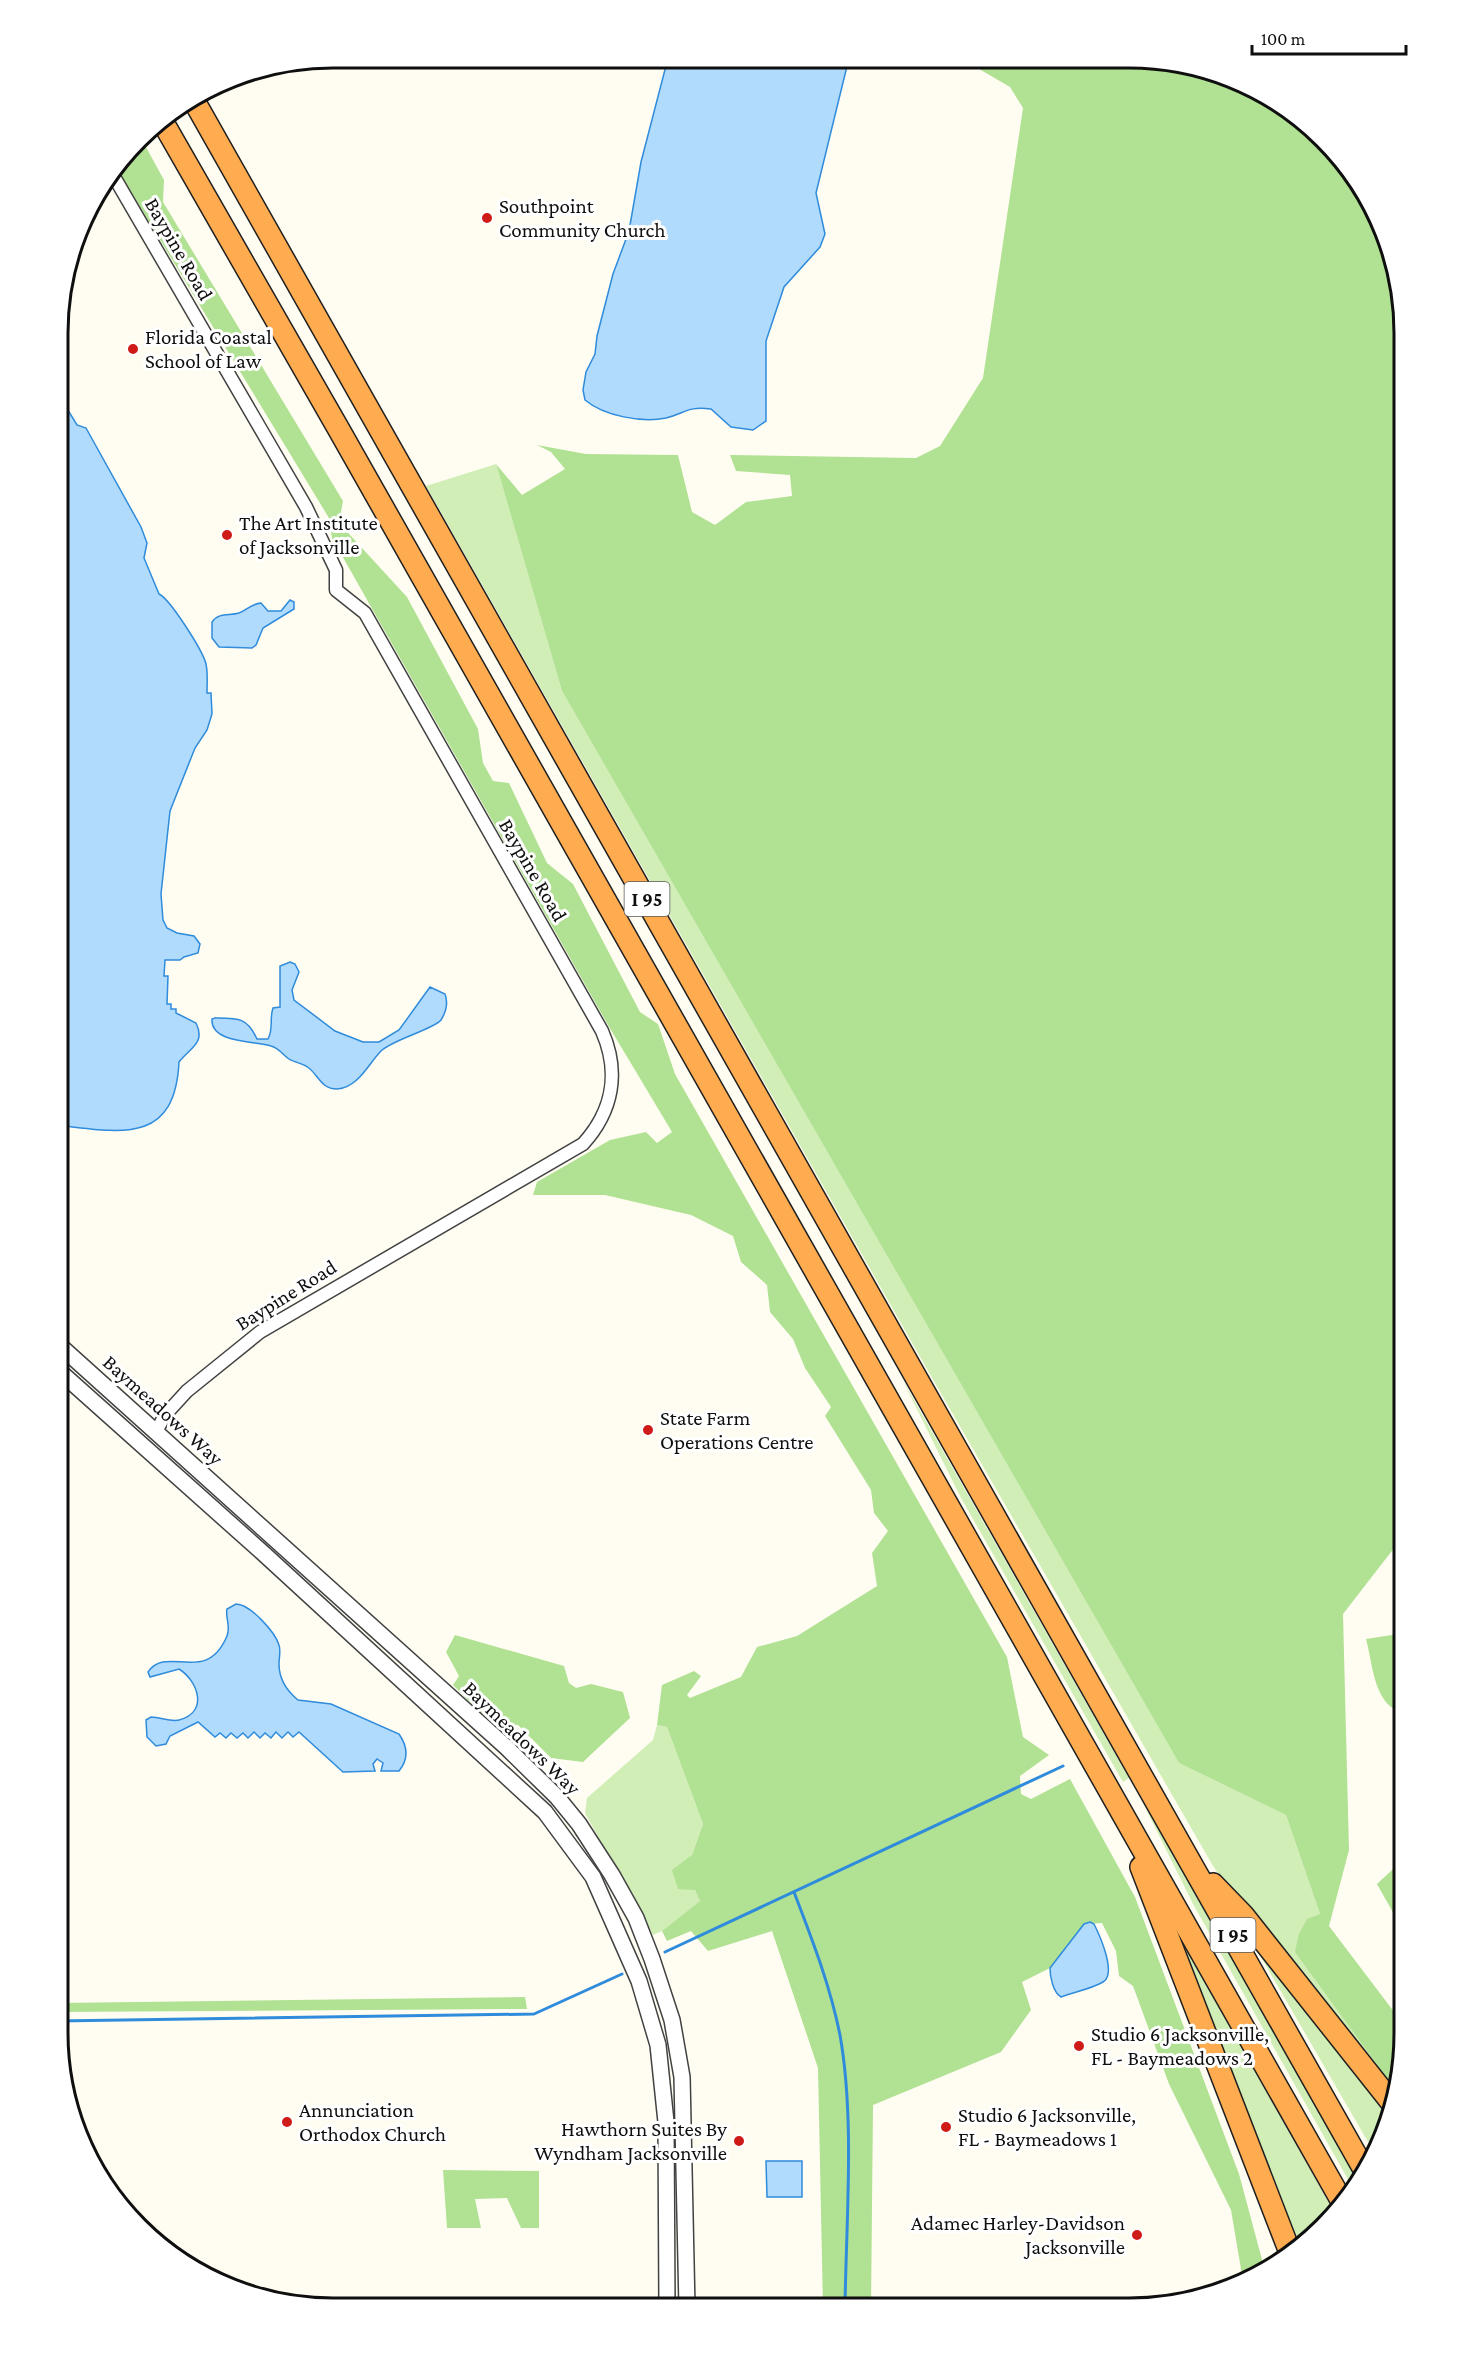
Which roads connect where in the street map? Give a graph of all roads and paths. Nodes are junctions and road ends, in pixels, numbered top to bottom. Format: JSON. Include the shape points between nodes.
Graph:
{"nodes":[{"id":1,"x":196,"y":105,"type":"edge"},
{"id":2,"x":165,"y":127,"type":"edge"},
{"id":3,"x":116,"y":180,"type":"edge"},
{"id":4,"x":68,"y":1353,"type":"edge"},
{"id":5,"x":68,"y":1379,"type":"edge"},
{"id":6,"x":156,"y":1432,"type":"junction"},
{"id":7,"x":1114,"y":1799,"type":"junction"},
{"id":8,"x":1193,"y":1864,"type":"junction"},
{"id":9,"x":663,"y":2077,"type":"junction"},
{"id":10,"x":682,"y":2077,"type":"junction"},
{"id":11,"x":1386,"y":2096,"type":"edge"},
{"id":12,"x":1361,"y":2163,"type":"edge"},
{"id":13,"x":1339,"y":2196,"type":"edge"},
{"id":14,"x":1283,"y":2232,"type":"junction"},
{"id":15,"x":1288,"y":2246,"type":"edge"},
{"id":16,"x":1282,"y":2251,"type":"edge"},
{"id":17,"x":667,"y":2298,"type":"edge"},
{"id":18,"x":687,"y":2298,"type":"edge"}],
"edges":[{"from":1,"to":8,"type":"highway","number":"I 95"},
{"from":2,"to":7,"type":"highway","number":"I 95"},
{"from":3,"to":6,"type":"street","name":"Baypine Road","via":[[306,507],[336,570],[336,590],[365,613],[602,1031],[612,1057],[613,1073],[604,1113],[591,1135],[573,1152],[260,1332],[187,1391],[165,1415]]},
{"from":4,"to":6,"type":"street","name":"Baymeadows Way"},
{"from":5,"to":9,"type":"street","name":"Baymeadows Way","via":[[545,1812],[593,1877],[613,1917],[639,1981]]},
{"from":6,"to":10,"type":"street","name":"Baymeadows Way","via":[[557,1797],[607,1867],[636,1918],[672,2020]]},
{"from":7,"to":13,"type":"highway","number":"I 95"},
{"from":7,"to":14,"type":"highway"},
{"from":8,"to":11,"type":"highway","via":[[1244,1915]]},
{"from":8,"to":12,"type":"highway","number":"I 95"},
{"from":9,"to":10,"type":"street"},
{"from":9,"to":17,"type":"street","name":"Baymeadows Way"},
{"from":10,"to":18,"type":"street","name":"Baymeadows Way"},
{"from":14,"to":15,"type":"highway"},
{"from":14,"to":16,"type":"highway"}]}
